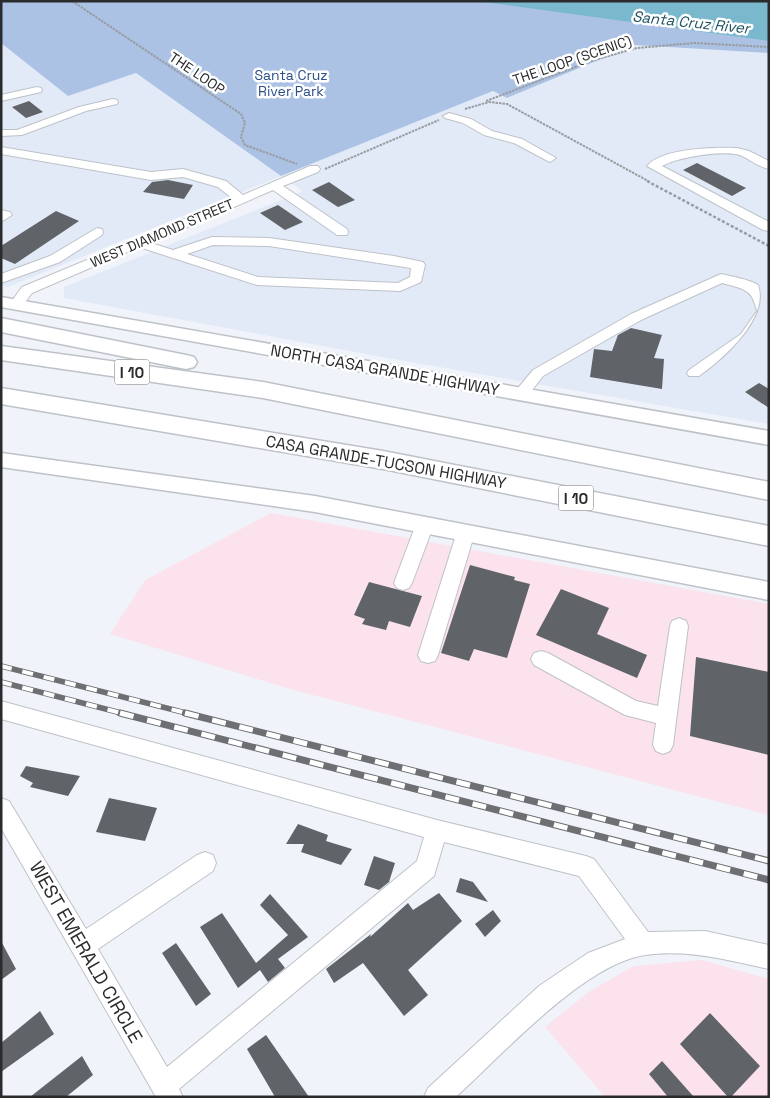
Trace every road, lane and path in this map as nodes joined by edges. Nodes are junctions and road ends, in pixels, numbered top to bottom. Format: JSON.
{"nodes":[{"id":1,"x":72,"y":1,"type":"edge"},
{"id":2,"x":769,"y":47,"type":"edge"},
{"id":3,"x":38,"y":90,"type":"dead end"},
{"id":4,"x":1,"y":98,"type":"edge"},
{"id":5,"x":113,"y":102,"type":"dead end"},
{"id":6,"x":474,"y":105,"type":"dead end"},
{"id":7,"x":449,"y":116,"type":"dead end"},
{"id":8,"x":1,"y":133,"type":"edge"},
{"id":9,"x":1,"y":150,"type":"edge"},
{"id":10,"x":550,"y":158,"type":"dead end"},
{"id":11,"x":293,"y":162,"type":"dead end"},
{"id":12,"x":769,"y":166,"type":"edge"},
{"id":13,"x":314,"y":169,"type":"dead end"},
{"id":14,"x":275,"y":186,"type":"junction"},
{"id":15,"x":242,"y":200,"type":"junction"},
{"id":16,"x":1,"y":214,"type":"edge"},
{"id":17,"x":1,"y":218,"type":"edge"},
{"id":18,"x":768,"y":227,"type":"edge"},
{"id":19,"x":97,"y":232,"type":"dead end"},
{"id":20,"x":342,"y":232,"type":"dead end"},
{"id":21,"x":140,"y":242,"type":"junction"},
{"id":22,"x":174,"y":254,"type":"junction"},
{"id":23,"x":55,"y":258,"type":"junction"},
{"id":24,"x":71,"y":271,"type":"junction"},
{"id":25,"x":1,"y":280,"type":"edge"},
{"id":26,"x":8,"y":303,"type":"edge"},
{"id":27,"x":1,"y":325,"type":"edge"},
{"id":28,"x":1,"y":353,"type":"edge"},
{"id":29,"x":694,"y":373,"type":"dead end"},
{"id":30,"x":264,"y":390,"type":"junction"},
{"id":31,"x":521,"y":394,"type":"junction"},
{"id":32,"x":1,"y":396,"type":"edge"},
{"id":33,"x":1,"y":405,"type":"edge"},
{"id":34,"x":85,"y":410,"type":"junction"},
{"id":35,"x":769,"y":438,"type":"edge"},
{"id":36,"x":1,"y":460,"type":"edge"},
{"id":37,"x":769,"y":491,"type":"edge"},
{"id":38,"x":425,"y":524,"type":"junction"},
{"id":39,"x":466,"y":532,"type":"junction"},
{"id":40,"x":769,"y":536,"type":"edge"},
{"id":41,"x":403,"y":584,"type":"dead end"},
{"id":42,"x":769,"y":591,"type":"edge"},
{"id":43,"x":679,"y":626,"type":"dead end"},
{"id":44,"x":428,"y":655,"type":"dead end"},
{"id":45,"x":541,"y":659,"type":"dead end"},
{"id":46,"x":1,"y":710,"type":"edge"},
{"id":47,"x":667,"y":717,"type":"junction"},
{"id":48,"x":663,"y":745,"type":"dead end"},
{"id":49,"x":1,"y":808,"type":"edge"},
{"id":50,"x":437,"y":830,"type":"junction"},
{"id":51,"x":205,"y":863,"type":"dead end"},
{"id":52,"x":643,"y":944,"type":"junction"},
{"id":53,"x":83,"y":945,"type":"junction"},
{"id":54,"x":769,"y":957,"type":"edge"},
{"id":55,"x":166,"y":1091,"type":"edge"},
{"id":56,"x":437,"y":1097,"type":"edge"}],
"edges":[{"from":1,"to":11,"type":"path","name":"THE LOOP"},
{"from":2,"to":6,"type":"path","name":"THE LOOP (SCENIC)"},
{"from":3,"to":4,"type":"street"},
{"from":5,"to":8,"type":"street"},
{"from":7,"to":10,"type":"street"},
{"from":9,"to":15,"type":"street"},
{"from":12,"to":18,"type":"street"},
{"from":13,"to":14,"type":"street","name":"WEST DIAMOND STREET"},
{"from":14,"to":15,"type":"street","name":"WEST DIAMOND STREET"},
{"from":14,"to":20,"type":"street"},
{"from":15,"to":21,"type":"street","name":"WEST DIAMOND STREET"},
{"from":16,"to":17,"type":"street"},
{"from":19,"to":23,"type":"street"},
{"from":21,"to":22,"type":"street"},
{"from":21,"to":24,"type":"street","name":"WEST DIAMOND STREET"},
{"from":22,"to":22,"type":"street"},
{"from":23,"to":24,"type":"street"},
{"from":23,"to":25,"type":"street"},
{"from":24,"to":26,"type":"street","name":"WEST DIAMOND STREET"},
{"from":26,"to":31,"type":"main road","name":"NORTH CASA GRANDE HIGHWAY"},
{"from":27,"to":30,"type":"highway"},
{"from":28,"to":30,"type":"highway","number":"I 10"},
{"from":29,"to":31,"type":"street"},
{"from":30,"to":37,"type":"highway","number":"I 10"},
{"from":31,"to":35,"type":"main road","name":"NORTH CASA GRANDE HIGHWAY"},
{"from":32,"to":34,"type":"highway","name":"CASA GRANDE-TUCSON HIGHWAY","number":"I 10"},
{"from":33,"to":34,"type":"highway"},
{"from":34,"to":40,"type":"highway","name":"CASA GRANDE-TUCSON HIGHWAY","number":"I 10"},
{"from":36,"to":38,"type":"main road"},
{"from":38,"to":39,"type":"main road"},
{"from":38,"to":41,"type":"street"},
{"from":39,"to":42,"type":"main road"},
{"from":39,"to":44,"type":"street"},
{"from":43,"to":47,"type":"street"},
{"from":45,"to":47,"type":"street"},
{"from":46,"to":50,"type":"street"},
{"from":47,"to":48,"type":"street"},
{"from":49,"to":53,"type":"street","name":"WEST EMERALD CIRCLE"},
{"from":50,"to":52,"type":"street"},
{"from":50,"to":55,"type":"street"},
{"from":51,"to":53,"type":"street"},
{"from":52,"to":54,"type":"street"},
{"from":52,"to":56,"type":"street"},
{"from":53,"to":55,"type":"street","name":"WEST EMERALD CIRCLE"}]}
